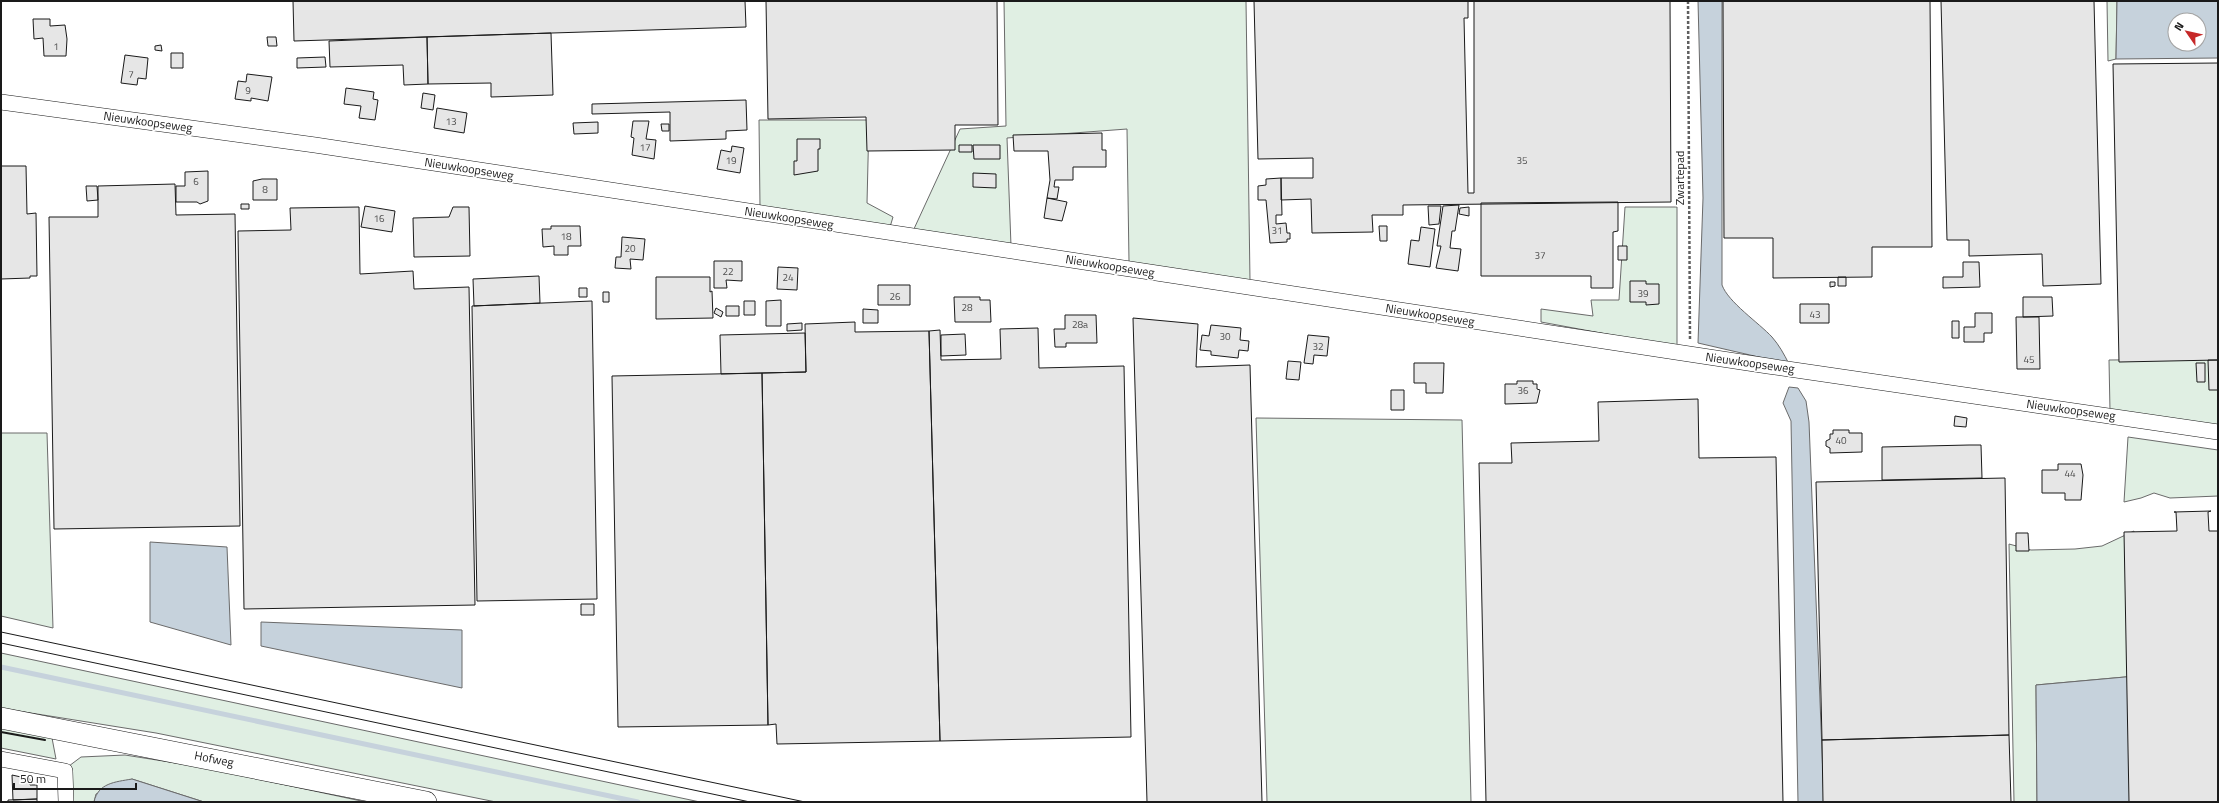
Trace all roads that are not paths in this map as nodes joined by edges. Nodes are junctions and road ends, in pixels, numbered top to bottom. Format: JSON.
{"nodes":[{"id":1,"x":1,"y":102,"type":"edge"},
{"id":2,"x":2218,"y":432,"type":"edge"},
{"id":3,"x":1,"y":718,"type":"edge"},
{"id":4,"x":1,"y":759,"type":"edge"},
{"id":5,"x":66,"y":802,"type":"edge"},
{"id":6,"x":426,"y":802,"type":"edge"}],
"edges":[{"from":1,"to":2,"type":"street","name":"Nieuwkoopseweg"},
{"from":3,"to":6,"type":"main road","name":"Hofweg"},
{"from":4,"to":5,"type":"street"}]}
